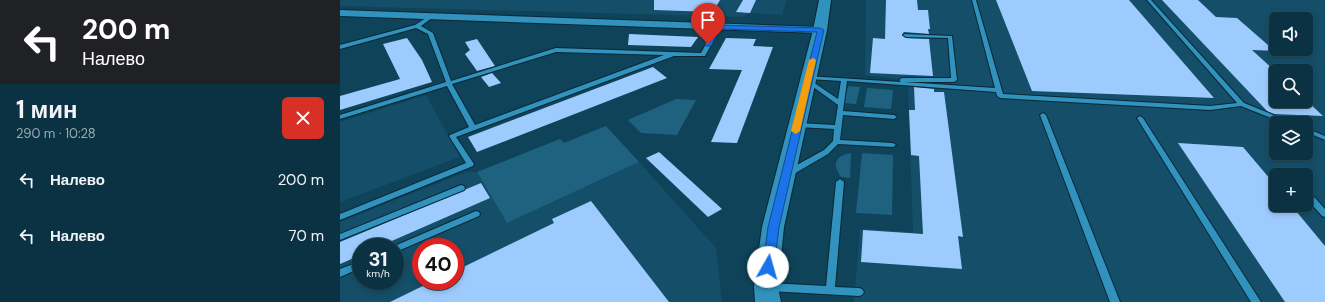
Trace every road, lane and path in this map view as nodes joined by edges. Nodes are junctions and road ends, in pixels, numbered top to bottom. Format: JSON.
{"nodes":[{"id":1,"x":826,"y":0,"type":"edge"},
{"id":2,"x":974,"y":0,"type":"edge"},
{"id":3,"x":1149,"y":0,"type":"edge"},
{"id":4,"x":340,"y":13,"type":"edge"},
{"id":5,"x":431,"y":17,"type":"junction"},
{"id":6,"x":417,"y":26,"type":"junction"},
{"id":7,"x":718,"y":27,"type":"junction"},
{"id":8,"x":820,"y":30,"type":"junction"},
{"id":9,"x":906,"y":35,"type":"dead end"},
{"id":10,"x":340,"y":47,"type":"edge"},
{"id":11,"x":673,"y":54,"type":"junction"},
{"id":12,"x":808,"y":79,"type":"junction"},
{"id":13,"x":844,"y":79,"type":"junction"},
{"id":14,"x":886,"y":82,"type":"junction"},
{"id":15,"x":449,"y":83,"type":"junction"},
{"id":16,"x":998,"y":90,"type":"junction"},
{"id":17,"x":840,"y":104,"type":"junction"},
{"id":18,"x":1242,"y":104,"type":"junction"},
{"id":19,"x":840,"y":113,"type":"junction"},
{"id":20,"x":1043,"y":115,"type":"dead end"},
{"id":21,"x":1272,"y":116,"type":"edge"},
{"id":22,"x":340,"y":117,"type":"edge"},
{"id":23,"x":894,"y":117,"type":"dead end"},
{"id":24,"x":1140,"y":118,"type":"dead end"},
{"id":25,"x":797,"y":125,"type":"junction"},
{"id":26,"x":838,"y":127,"type":"junction"},
{"id":27,"x":473,"y":128,"type":"junction"},
{"id":28,"x":1313,"y":133,"type":"edge"},
{"id":29,"x":1325,"y":138,"type":"edge"},
{"id":30,"x":836,"y":142,"type":"junction"},
{"id":31,"x":893,"y":145,"type":"dead end"},
{"id":32,"x":786,"y":175,"type":"junction"},
{"id":33,"x":840,"y":182,"type":"dead end"},
{"id":34,"x":461,"y":188,"type":"dead end"},
{"id":35,"x":1313,"y":201,"type":"edge"},
{"id":36,"x":476,"y":214,"type":"dead end"},
{"id":37,"x":1325,"y":214,"type":"edge"},
{"id":38,"x":340,"y":217,"type":"edge"},
{"id":39,"x":340,"y":237,"type":"edge"},
{"id":40,"x":404,"y":245,"type":"edge"},
{"id":41,"x":352,"y":268,"type":"edge"},
{"id":42,"x":340,"y":273,"type":"edge"},
{"id":43,"x":830,"y":290,"type":"junction"},
{"id":44,"x":859,"y":292,"type":"dead end"},
{"id":45,"x":767,"y":294,"type":"edge"},
{"id":46,"x":1114,"y":302,"type":"edge"},
{"id":47,"x":1256,"y":302,"type":"edge"}],
"edges":[{"from":1,"to":8,"type":"street"},
{"from":2,"to":16,"type":"lane"},
{"from":3,"to":18,"type":"lane"},
{"from":4,"to":5,"type":"street"},
{"from":5,"to":6,"type":"lane"},
{"from":5,"to":7,"type":"street"},
{"from":6,"to":10,"type":"lane"},
{"from":6,"to":15,"type":"lane"},
{"from":7,"to":8,"type":"street"},
{"from":7,"to":11,"type":"lane"},
{"from":8,"to":12,"type":"street"},
{"from":9,"to":14,"type":"lane"},
{"from":11,"to":15,"type":"lane"},
{"from":11,"to":27,"type":"lane"},
{"from":12,"to":13,"type":"lane"},
{"from":12,"to":17,"type":"lane"},
{"from":12,"to":25,"type":"street"},
{"from":13,"to":14,"type":"lane"},
{"from":13,"to":17,"type":"lane"},
{"from":14,"to":16,"type":"lane"},
{"from":15,"to":22,"type":"lane"},
{"from":15,"to":27,"type":"lane"},
{"from":16,"to":18,"type":"lane"},
{"from":17,"to":19,"type":"lane"},
{"from":18,"to":21,"type":"lane"},
{"from":19,"to":23,"type":"lane"},
{"from":19,"to":26,"type":"lane"},
{"from":20,"to":46,"type":"lane"},
{"from":24,"to":47,"type":"lane"},
{"from":25,"to":26,"type":"lane"},
{"from":25,"to":32,"type":"street"},
{"from":26,"to":30,"type":"lane"},
{"from":27,"to":38,"type":"lane"},
{"from":28,"to":29,"type":"lane"},
{"from":30,"to":31,"type":"lane"},
{"from":30,"to":32,"type":"lane"},
{"from":32,"to":45,"type":"street"},
{"from":33,"to":43,"type":"lane"},
{"from":34,"to":39,"type":"lane"},
{"from":35,"to":37,"type":"lane"},
{"from":36,"to":40,"type":"lane"},
{"from":41,"to":42,"type":"lane"},
{"from":43,"to":44,"type":"lane"},
{"from":43,"to":45,"type":"lane"}]}
